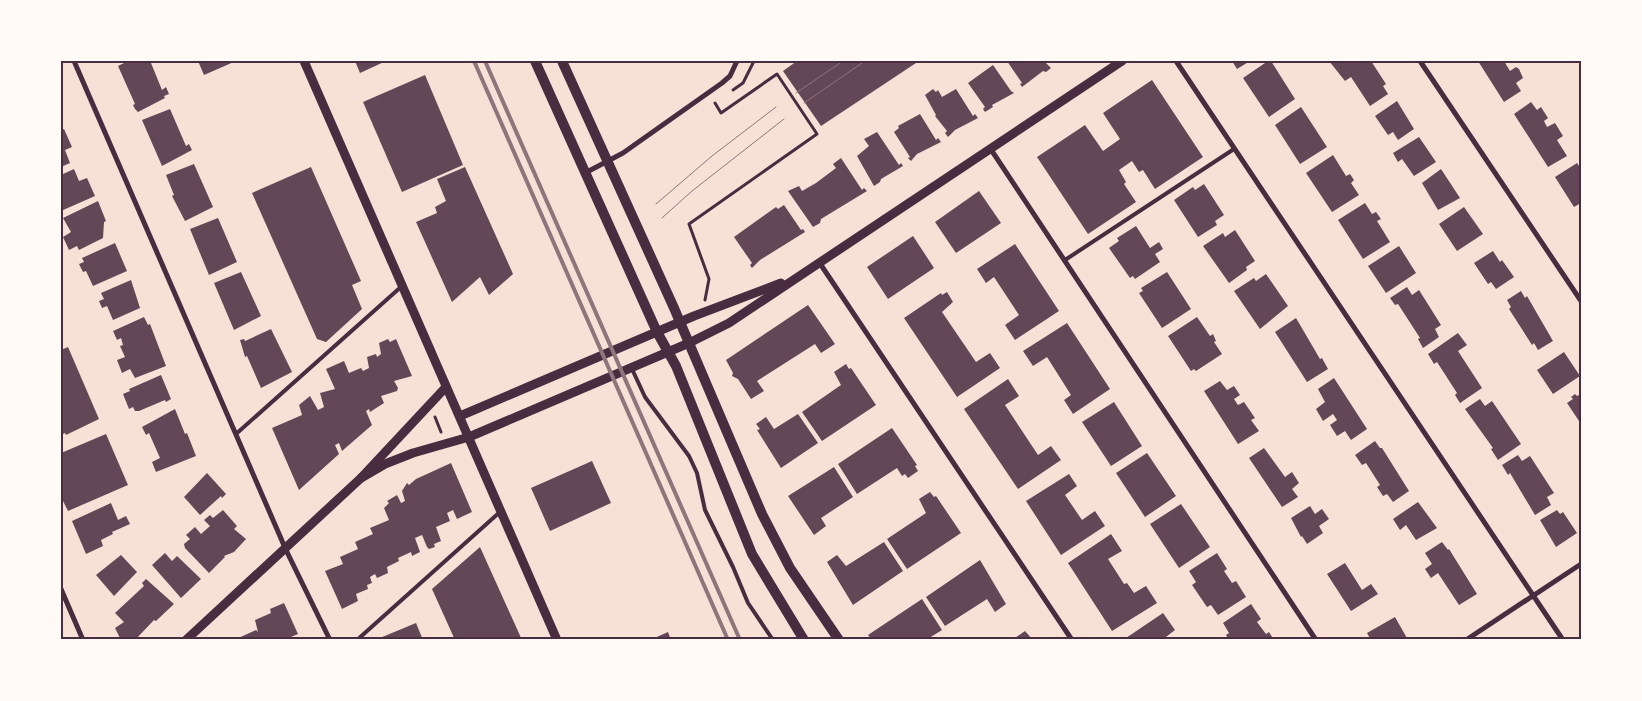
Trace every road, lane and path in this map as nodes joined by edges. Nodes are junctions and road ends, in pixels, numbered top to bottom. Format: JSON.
{"nodes":[{"id":1,"x":74,"y":61,"type":"edge"},
{"id":2,"x":304,"y":61,"type":"edge"},
{"id":3,"x":535,"y":61,"type":"edge"},
{"id":4,"x":562,"y":61,"type":"edge"},
{"id":5,"x":1122,"y":61,"type":"edge"},
{"id":6,"x":1176,"y":61,"type":"edge"},
{"id":7,"x":1420,"y":61,"type":"edge"},
{"id":8,"x":738,"y":62,"type":"edge"},
{"id":9,"x":801,"y":99,"type":"dead end"},
{"id":10,"x":715,"y":103,"type":"dead end"},
{"id":11,"x":797,"y":103,"type":"junction"},
{"id":12,"x":990,"y":148,"type":"junction"},
{"id":13,"x":1234,"y":149,"type":"junction"},
{"id":14,"x":608,"y":161,"type":"junction"},
{"id":15,"x":585,"y":173,"type":"junction"},
{"id":16,"x":1065,"y":260,"type":"junction"},
{"id":17,"x":819,"y":261,"type":"junction"},
{"id":18,"x":794,"y":278,"type":"junction"},
{"id":19,"x":402,"y":286,"type":"junction"},
{"id":20,"x":706,"y":300,"type":"dead end"},
{"id":21,"x":1581,"y":301,"type":"edge"},
{"id":22,"x":680,"y":323,"type":"junction"},
{"id":23,"x":657,"y":332,"type":"junction"},
{"id":24,"x":688,"y":343,"type":"junction"},
{"id":25,"x":667,"y":351,"type":"junction"},
{"id":26,"x":631,"y":367,"type":"junction"},
{"id":27,"x":446,"y":387,"type":"junction"},
{"id":28,"x":460,"y":416,"type":"junction"},
{"id":29,"x":434,"y":417,"type":"dead end"},
{"id":30,"x":442,"y":432,"type":"dead end"},
{"id":31,"x":236,"y":434,"type":"junction"},
{"id":32,"x":469,"y":437,"type":"junction"},
{"id":33,"x":362,"y":478,"type":"junction"},
{"id":34,"x":501,"y":511,"type":"junction"},
{"id":35,"x":286,"y":550,"type":"junction"},
{"id":36,"x":1581,"y":564,"type":"edge"},
{"id":37,"x":61,"y":589,"type":"edge"},
{"id":38,"x":1534,"y":595,"type":"junction"},
{"id":39,"x":83,"y":640,"type":"edge"},
{"id":40,"x":186,"y":640,"type":"edge"},
{"id":41,"x":330,"y":640,"type":"edge"},
{"id":42,"x":357,"y":640,"type":"edge"},
{"id":43,"x":557,"y":640,"type":"edge"},
{"id":44,"x":773,"y":640,"type":"edge"},
{"id":45,"x":804,"y":640,"type":"edge"},
{"id":46,"x":839,"y":640,"type":"edge"},
{"id":47,"x":1072,"y":640,"type":"edge"},
{"id":48,"x":1316,"y":640,"type":"edge"},
{"id":49,"x":1466,"y":640,"type":"edge"},
{"id":50,"x":1563,"y":640,"type":"edge"}],
"edges":[{"from":1,"to":31,"type":"street"},
{"from":2,"to":19,"type":"street"},
{"from":3,"to":15,"type":"main road"},
{"from":4,"to":14,"type":"main road"},
{"from":5,"to":12,"type":"street"},
{"from":6,"to":13,"type":"street"},
{"from":7,"to":21,"type":"street"},
{"from":8,"to":14,"type":"street"},
{"from":9,"to":11,"type":"path"},
{"from":10,"to":11,"type":"path"},
{"from":11,"to":20,"type":"path"},
{"from":12,"to":16,"type":"street"},
{"from":12,"to":17,"type":"street"},
{"from":13,"to":16,"type":"lane"},
{"from":13,"to":38,"type":"street"},
{"from":14,"to":15,"type":"street"},
{"from":14,"to":22,"type":"main road"},
{"from":15,"to":23,"type":"main road"},
{"from":16,"to":48,"type":"street"},
{"from":17,"to":18,"type":"street"},
{"from":17,"to":47,"type":"street"},
{"from":18,"to":22,"type":"street"},
{"from":18,"to":24,"type":"street"},
{"from":19,"to":27,"type":"street"},
{"from":19,"to":31,"type":"lane"},
{"from":22,"to":23,"type":"street"},
{"from":22,"to":24,"type":"main road"},
{"from":23,"to":25,"type":"main road"},
{"from":23,"to":28,"type":"street"},
{"from":24,"to":25,"type":"street"},
{"from":24,"to":46,"type":"main road"},
{"from":25,"to":26,"type":"street"},
{"from":25,"to":45,"type":"main road"},
{"from":26,"to":32,"type":"street"},
{"from":26,"to":44,"type":"lane"},
{"from":27,"to":28,"type":"street"},
{"from":27,"to":33,"type":"street"},
{"from":28,"to":32,"type":"street"},
{"from":29,"to":30,"type":"path"},
{"from":31,"to":35,"type":"street"},
{"from":32,"to":33,"type":"street"},
{"from":32,"to":34,"type":"street"},
{"from":33,"to":35,"type":"street"},
{"from":34,"to":42,"type":"lane"},
{"from":34,"to":43,"type":"street"},
{"from":35,"to":40,"type":"street"},
{"from":35,"to":41,"type":"street"},
{"from":36,"to":38,"type":"street"},
{"from":37,"to":39,"type":"street"},
{"from":38,"to":49,"type":"street"},
{"from":38,"to":50,"type":"street"}]}
